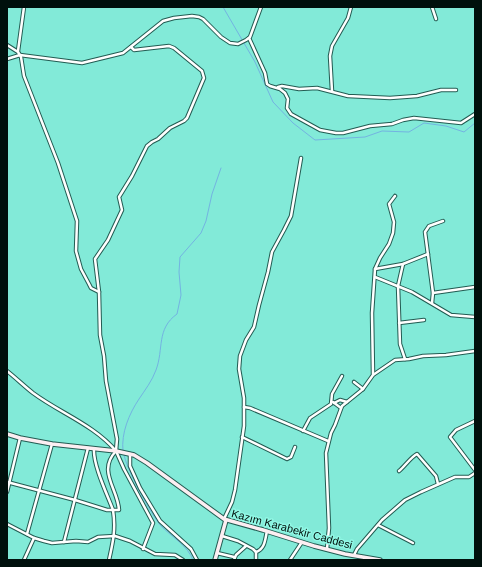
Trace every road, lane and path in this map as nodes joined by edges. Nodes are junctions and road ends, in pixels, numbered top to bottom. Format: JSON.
{"nodes":[{"id":1,"x":24,"y":7,"type":"edge"},
{"id":2,"x":260,"y":7,"type":"edge"},
{"id":3,"x":351,"y":7,"type":"edge"},
{"id":4,"x":432,"y":7,"type":"edge"},
{"id":5,"x":436,"y":19,"type":"dead end"},
{"id":6,"x":247,"y":39,"type":"junction"},
{"id":7,"x":7,"y":45,"type":"edge"},
{"id":8,"x":132,"y":48,"type":"junction"},
{"id":9,"x":20,"y":56,"type":"junction"},
{"id":10,"x":7,"y":59,"type":"edge"},
{"id":11,"x":277,"y":88,"type":"junction"},
{"id":12,"x":456,"y":90,"type":"dead end"},
{"id":13,"x":332,"y":91,"type":"junction"},
{"id":14,"x":475,"y":114,"type":"edge"},
{"id":15,"x":301,"y":158,"type":"dead end"},
{"id":16,"x":395,"y":196,"type":"dead end"},
{"id":17,"x":443,"y":221,"type":"dead end"},
{"id":18,"x":428,"y":254,"type":"junction"},
{"id":19,"x":403,"y":264,"type":"junction"},
{"id":20,"x":375,"y":269,"type":"junction"},
{"id":21,"x":375,"y":277,"type":"junction"},
{"id":22,"x":398,"y":286,"type":"junction"},
{"id":23,"x":475,"y":287,"type":"edge"},
{"id":24,"x":99,"y":292,"type":"junction"},
{"id":25,"x":433,"y":293,"type":"junction"},
{"id":26,"x":432,"y":303,"type":"junction"},
{"id":27,"x":475,"y":317,"type":"edge"},
{"id":28,"x":424,"y":320,"type":"dead end"},
{"id":29,"x":399,"y":323,"type":"junction"},
{"id":30,"x":475,"y":351,"type":"edge"},
{"id":31,"x":406,"y":359,"type":"junction"},
{"id":32,"x":7,"y":371,"type":"edge"},
{"id":33,"x":373,"y":375,"type":"junction"},
{"id":34,"x":342,"y":376,"type":"dead end"},
{"id":35,"x":354,"y":382,"type":"dead end"},
{"id":36,"x":363,"y":389,"type":"junction"},
{"id":37,"x":333,"y":402,"type":"junction"},
{"id":38,"x":347,"y":402,"type":"junction"},
{"id":39,"x":244,"y":407,"type":"junction"},
{"id":40,"x":341,"y":408,"type":"junction"},
{"id":41,"x":475,"y":420,"type":"edge"},
{"id":42,"x":303,"y":431,"type":"junction"},
{"id":43,"x":7,"y":434,"type":"edge"},
{"id":44,"x":242,"y":437,"type":"junction"},
{"id":45,"x":20,"y":438,"type":"junction"},
{"id":46,"x":328,"y":441,"type":"junction"},
{"id":47,"x":52,"y":444,"type":"junction"},
{"id":48,"x":295,"y":447,"type":"dead end"},
{"id":49,"x":88,"y":448,"type":"junction"},
{"id":50,"x":94,"y":448,"type":"junction"},
{"id":51,"x":116,"y":451,"type":"junction"},
{"id":52,"x":130,"y":454,"type":"junction"},
{"id":53,"x":475,"y":470,"type":"edge"},
{"id":54,"x":399,"y":471,"type":"dead end"},
{"id":55,"x":475,"y":473,"type":"edge"},
{"id":56,"x":8,"y":483,"type":"edge"},
{"id":57,"x":438,"y":484,"type":"junction"},
{"id":58,"x":39,"y":491,"type":"junction"},
{"id":59,"x":7,"y":492,"type":"edge"},
{"id":60,"x":74,"y":500,"type":"junction"},
{"id":61,"x":113,"y":510,"type":"junction"},
{"id":62,"x":225,"y":520,"type":"junction"},
{"id":63,"x":7,"y":524,"type":"edge"},
{"id":64,"x":378,"y":525,"type":"junction"},
{"id":65,"x":267,"y":531,"type":"junction"},
{"id":66,"x":27,"y":535,"type":"junction"},
{"id":67,"x":115,"y":536,"type":"junction"},
{"id":68,"x":221,"y":536,"type":"junction"},
{"id":69,"x":34,"y":538,"type":"junction"},
{"id":70,"x":64,"y":542,"type":"junction"},
{"id":71,"x":302,"y":542,"type":"junction"},
{"id":72,"x":413,"y":543,"type":"dead end"},
{"id":73,"x":246,"y":546,"type":"junction"},
{"id":74,"x":144,"y":549,"type":"junction"},
{"id":75,"x":327,"y":550,"type":"junction"},
{"id":76,"x":256,"y":552,"type":"junction"},
{"id":77,"x":217,"y":553,"type":"junction"},
{"id":78,"x":354,"y":555,"type":"junction"},
{"id":79,"x":361,"y":558,"type":"edge"},
{"id":80,"x":234,"y":559,"type":"edge"},
{"id":81,"x":24,"y":560,"type":"edge"},
{"id":82,"x":109,"y":560,"type":"edge"},
{"id":83,"x":183,"y":560,"type":"edge"},
{"id":84,"x":197,"y":560,"type":"edge"},
{"id":85,"x":215,"y":560,"type":"edge"},
{"id":86,"x":256,"y":560,"type":"edge"},
{"id":87,"x":290,"y":560,"type":"edge"},
{"id":88,"x":380,"y":560,"type":"edge"}],
"edges":[{"from":1,"to":9,"type":"street"},
{"from":2,"to":6,"type":"street"},
{"from":3,"to":13,"type":"street"},
{"from":4,"to":5,"type":"street"},
{"from":6,"to":8,"type":"street"},
{"from":6,"to":11,"type":"street"},
{"from":7,"to":9,"type":"street"},
{"from":8,"to":9,"type":"street"},
{"from":8,"to":24,"type":"street"},
{"from":9,"to":10,"type":"street"},
{"from":9,"to":24,"type":"street"},
{"from":11,"to":13,"type":"street"},
{"from":11,"to":14,"type":"street"},
{"from":12,"to":13,"type":"street"},
{"from":15,"to":39,"type":"street"},
{"from":16,"to":20,"type":"street"},
{"from":17,"to":18,"type":"street"},
{"from":18,"to":19,"type":"street"},
{"from":18,"to":25,"type":"street"},
{"from":19,"to":20,"type":"street"},
{"from":19,"to":22,"type":"street"},
{"from":20,"to":21,"type":"street"},
{"from":21,"to":22,"type":"street"},
{"from":21,"to":33,"type":"street"},
{"from":22,"to":26,"type":"street"},
{"from":22,"to":29,"type":"street"},
{"from":23,"to":25,"type":"street"},
{"from":24,"to":51,"type":"street"},
{"from":25,"to":26,"type":"street"},
{"from":26,"to":27,"type":"street"},
{"from":28,"to":29,"type":"street"},
{"from":29,"to":31,"type":"street"},
{"from":30,"to":31,"type":"street"},
{"from":31,"to":33,"type":"street"},
{"from":32,"to":51,"type":"street"},
{"from":33,"to":36,"type":"street"},
{"from":34,"to":37,"type":"street"},
{"from":35,"to":36,"type":"street"},
{"from":36,"to":38,"type":"street"},
{"from":37,"to":38,"type":"street"},
{"from":37,"to":40,"type":"street"},
{"from":37,"to":42,"type":"street"},
{"from":38,"to":40,"type":"street"},
{"from":39,"to":42,"type":"street"},
{"from":39,"to":44,"type":"street"},
{"from":40,"to":46,"type":"street"},
{"from":41,"to":53,"type":"street"},
{"from":42,"to":46,"type":"street"},
{"from":43,"to":45,"type":"street","name":"Kazım Karabekir Caddesi"},
{"from":44,"to":48,"type":"street"},
{"from":44,"to":62,"type":"street"},
{"from":45,"to":47,"type":"street","name":"Kazım Karabekir Caddesi"},
{"from":45,"to":56,"type":"street"},
{"from":46,"to":75,"type":"street"},
{"from":47,"to":49,"type":"street","name":"Kazım Karabekir Caddesi"},
{"from":47,"to":58,"type":"street"},
{"from":49,"to":50,"type":"street","name":"Kazım Karabekir Caddesi"},
{"from":49,"to":60,"type":"street"},
{"from":50,"to":51,"type":"street","name":"Kazım Karabekir Caddesi"},
{"from":50,"to":61,"type":"street"},
{"from":51,"to":52,"type":"street","name":"Kazım Karabekir Caddesi"},
{"from":51,"to":61,"type":"street"},
{"from":51,"to":74,"type":"street"},
{"from":52,"to":62,"type":"street","name":"Kazım Karabekir Caddesi"},
{"from":52,"to":84,"type":"street"},
{"from":54,"to":57,"type":"street"},
{"from":55,"to":57,"type":"street"},
{"from":56,"to":58,"type":"street"},
{"from":56,"to":59,"type":"street"},
{"from":57,"to":64,"type":"street"},
{"from":58,"to":60,"type":"street"},
{"from":58,"to":66,"type":"street"},
{"from":60,"to":61,"type":"street"},
{"from":60,"to":70,"type":"street"},
{"from":61,"to":67,"type":"street"},
{"from":62,"to":65,"type":"street","name":"Kazım Karabekir Caddesi"},
{"from":62,"to":68,"type":"street"},
{"from":63,"to":66,"type":"street"},
{"from":64,"to":72,"type":"street"},
{"from":64,"to":78,"type":"street"},
{"from":65,"to":71,"type":"street","name":"Kazım Karabekir Caddesi"},
{"from":65,"to":76,"type":"street"},
{"from":66,"to":69,"type":"street"},
{"from":67,"to":70,"type":"street"},
{"from":67,"to":74,"type":"street"},
{"from":67,"to":82,"type":"street"},
{"from":68,"to":73,"type":"street"},
{"from":68,"to":77,"type":"street"},
{"from":69,"to":70,"type":"street"},
{"from":69,"to":81,"type":"street"},
{"from":71,"to":75,"type":"street","name":"Kazım Karabekir Caddesi"},
{"from":71,"to":87,"type":"street"},
{"from":73,"to":76,"type":"street"},
{"from":73,"to":80,"type":"street"},
{"from":74,"to":83,"type":"street"},
{"from":75,"to":78,"type":"street","name":"Kazım Karabekir Caddesi"},
{"from":76,"to":86,"type":"street"},
{"from":77,"to":80,"type":"street"},
{"from":77,"to":85,"type":"street"},
{"from":78,"to":79,"type":"street","name":"Kazım Karabekir Caddesi"},
{"from":79,"to":88,"type":"street","name":"Kazım Karabekir Caddesi"}]}
